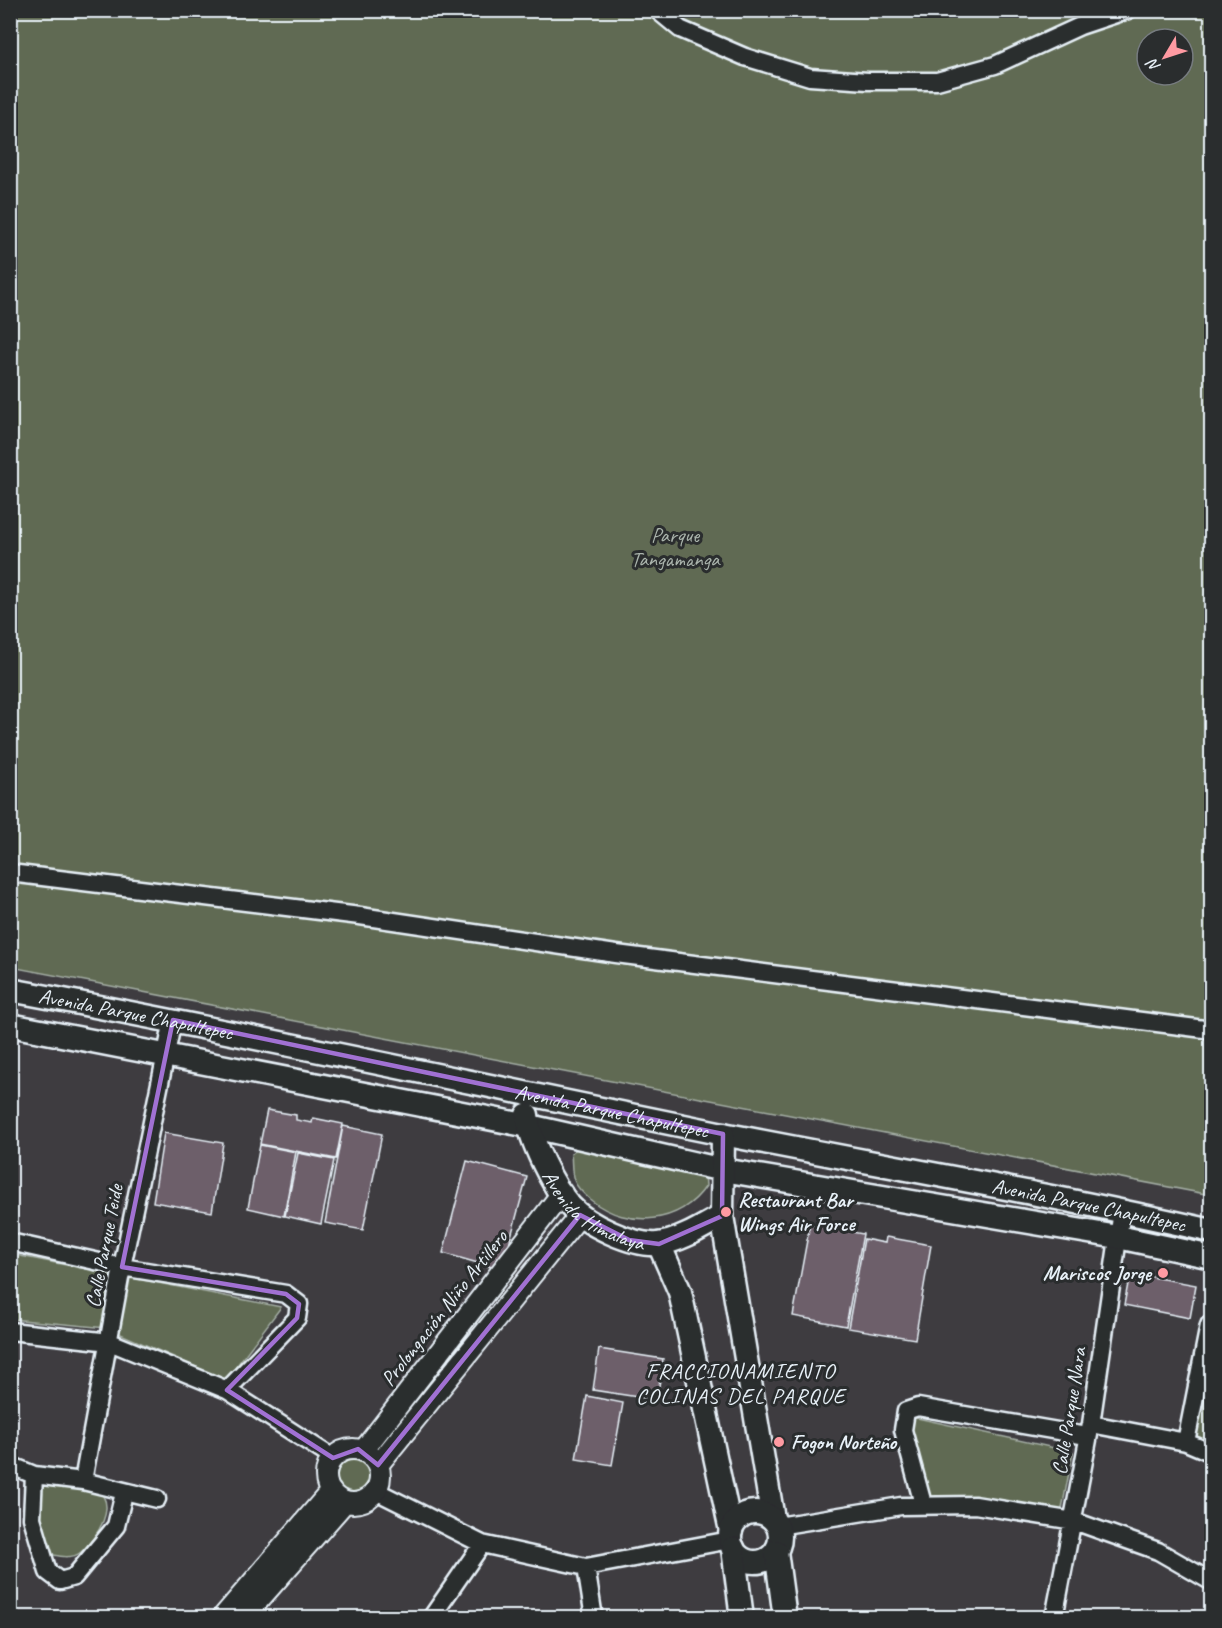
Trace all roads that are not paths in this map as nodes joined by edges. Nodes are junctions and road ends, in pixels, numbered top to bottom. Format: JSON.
{"nodes":[{"id":1,"x":657,"y":10,"type":"edge"},
{"id":2,"x":1128,"y":10,"type":"edge"},
{"id":3,"x":10,"y":873,"type":"edge"},
{"id":4,"x":10,"y":990,"type":"edge"},
{"id":5,"x":173,"y":1020,"type":"junction"},
{"id":6,"x":10,"y":1025,"type":"edge"},
{"id":7,"x":1212,"y":1030,"type":"edge"},
{"id":8,"x":165,"y":1054,"type":"junction"},
{"id":9,"x":524,"y":1092,"type":"junction"},
{"id":10,"x":529,"y":1126,"type":"junction"},
{"id":11,"x":723,"y":1134,"type":"junction"},
{"id":12,"x":723,"y":1170,"type":"junction"},
{"id":13,"x":562,"y":1193,"type":"junction"},
{"id":14,"x":1122,"y":1211,"type":"junction"},
{"id":15,"x":580,"y":1215,"type":"junction"},
{"id":16,"x":722,"y":1216,"type":"junction"},
{"id":17,"x":1212,"y":1232,"type":"edge"},
{"id":18,"x":1118,"y":1237,"type":"junction"},
{"id":19,"x":10,"y":1242,"type":"edge"},
{"id":20,"x":659,"y":1244,"type":"junction"},
{"id":21,"x":1212,"y":1257,"type":"edge"},
{"id":22,"x":122,"y":1267,"type":"junction"},
{"id":23,"x":1209,"y":1325,"type":"dead end"},
{"id":24,"x":10,"y":1331,"type":"edge"},
{"id":25,"x":110,"y":1342,"type":"junction"},
{"id":26,"x":1205,"y":1376,"type":"edge"},
{"id":27,"x":226,"y":1390,"type":"junction"},
{"id":28,"x":1089,"y":1430,"type":"junction"},
{"id":29,"x":1186,"y":1442,"type":"junction"},
{"id":30,"x":363,"y":1451,"type":"junction"},
{"id":31,"x":1212,"y":1453,"type":"edge"},
{"id":32,"x":333,"y":1458,"type":"junction"},
{"id":33,"x":10,"y":1465,"type":"edge"},
{"id":34,"x":378,"y":1465,"type":"junction"},
{"id":35,"x":34,"y":1475,"type":"junction"},
{"id":36,"x":83,"y":1481,"type":"junction"},
{"id":37,"x":376,"y":1491,"type":"junction"},
{"id":38,"x":124,"y":1493,"type":"junction"},
{"id":39,"x":338,"y":1496,"type":"junction"},
{"id":40,"x":157,"y":1499,"type":"dead end"},
{"id":41,"x":923,"y":1504,"type":"junction"},
{"id":42,"x":1074,"y":1521,"type":"junction"},
{"id":43,"x":775,"y":1522,"type":"junction"},
{"id":44,"x":731,"y":1539,"type":"junction"},
{"id":45,"x":482,"y":1544,"type":"junction"},
{"id":46,"x":776,"y":1551,"type":"junction"},
{"id":47,"x":586,"y":1567,"type":"junction"},
{"id":48,"x":1212,"y":1582,"type":"edge"},
{"id":49,"x":222,"y":1617,"type":"edge"},
{"id":50,"x":243,"y":1617,"type":"edge"},
{"id":51,"x":431,"y":1617,"type":"edge"},
{"id":52,"x":594,"y":1617,"type":"edge"},
{"id":53,"x":742,"y":1617,"type":"edge"},
{"id":54,"x":785,"y":1617,"type":"edge"},
{"id":55,"x":1054,"y":1617,"type":"edge"}],
"edges":[{"from":1,"to":2,"type":"street"},
{"from":3,"to":7,"type":"street"},
{"from":4,"to":5,"type":"main road","name":"Avenida Parque Chapultepec"},
{"from":5,"to":8,"type":"street","name":"Calle Parque Teide"},
{"from":5,"to":9,"type":"main road","name":"Avenida Parque Chapultepec"},
{"from":6,"to":8,"type":"main road","name":"Avenida Parque Chapultepec"},
{"from":8,"to":10,"type":"main road","name":"Avenida Parque Chapultepec"},
{"from":8,"to":22,"type":"street","name":"Calle Parque Teide"},
{"from":9,"to":10,"type":"main road","name":"Avenida Himalaya"},
{"from":9,"to":11,"type":"main road","name":"Avenida Parque Chapultepec"},
{"from":10,"to":12,"type":"main road","name":"Avenida Parque Chapultepec"},
{"from":10,"to":13,"type":"main road","name":"Avenida Himalaya"},
{"from":11,"to":12,"type":"main road"},
{"from":11,"to":14,"type":"main road","name":"Avenida Parque Chapultepec"},
{"from":12,"to":16,"type":"main road"},
{"from":12,"to":18,"type":"main road","name":"Avenida Parque Chapultepec"},
{"from":13,"to":15,"type":"main road","name":"Avenida Himalaya"},
{"from":13,"to":30,"type":"street","name":"Prolongación Niño Artillero"},
{"from":14,"to":17,"type":"main road","name":"Avenida Parque Chapultepec"},
{"from":14,"to":18,"type":"street","name":"Calle Parque Nara"},
{"from":15,"to":20,"type":"main road","name":"Avenida Himalaya"},
{"from":15,"to":34,"type":"street"},
{"from":16,"to":20,"type":"main road","name":"Avenida Himalaya"},
{"from":16,"to":43,"type":"main road"},
{"from":18,"to":21,"type":"main road","name":"Avenida Parque Chapultepec"},
{"from":18,"to":28,"type":"street","name":"Calle Parque Nara"},
{"from":19,"to":22,"type":"street"},
{"from":20,"to":44,"type":"main road"},
{"from":22,"to":25,"type":"street","name":"Calle Parque Teide"},
{"from":22,"to":27,"type":"street"},
{"from":23,"to":26,"type":"street"},
{"from":24,"to":25,"type":"street"},
{"from":25,"to":27,"type":"street"},
{"from":25,"to":36,"type":"street","name":"Calle Parque Teide"},
{"from":26,"to":29,"type":"street"},
{"from":27,"to":32,"type":"street"},
{"from":28,"to":29,"type":"street"},
{"from":28,"to":41,"type":"street"},
{"from":28,"to":42,"type":"street","name":"Calle Parque Nara"},
{"from":29,"to":31,"type":"street"},
{"from":30,"to":32,"type":"street"},
{"from":30,"to":34,"type":"street"},
{"from":32,"to":39,"type":"street"},
{"from":33,"to":35,"type":"street"},
{"from":34,"to":37,"type":"street"},
{"from":35,"to":36,"type":"street"},
{"from":35,"to":38,"type":"street"},
{"from":36,"to":38,"type":"street"},
{"from":37,"to":39,"type":"street"},
{"from":37,"to":45,"type":"street"},
{"from":38,"to":40,"type":"street"},
{"from":39,"to":49,"type":"street"},
{"from":39,"to":50,"type":"street"},
{"from":41,"to":42,"type":"street"},
{"from":41,"to":43,"type":"street"},
{"from":42,"to":48,"type":"street"},
{"from":42,"to":55,"type":"street","name":"Calle Parque Nara"},
{"from":43,"to":44,"type":"main road"},
{"from":43,"to":46,"type":"main road"},
{"from":44,"to":46,"type":"main road"},
{"from":44,"to":47,"type":"street"},
{"from":44,"to":53,"type":"main road"},
{"from":45,"to":47,"type":"street"},
{"from":45,"to":51,"type":"street"},
{"from":46,"to":54,"type":"main road"},
{"from":47,"to":52,"type":"street"}]}
